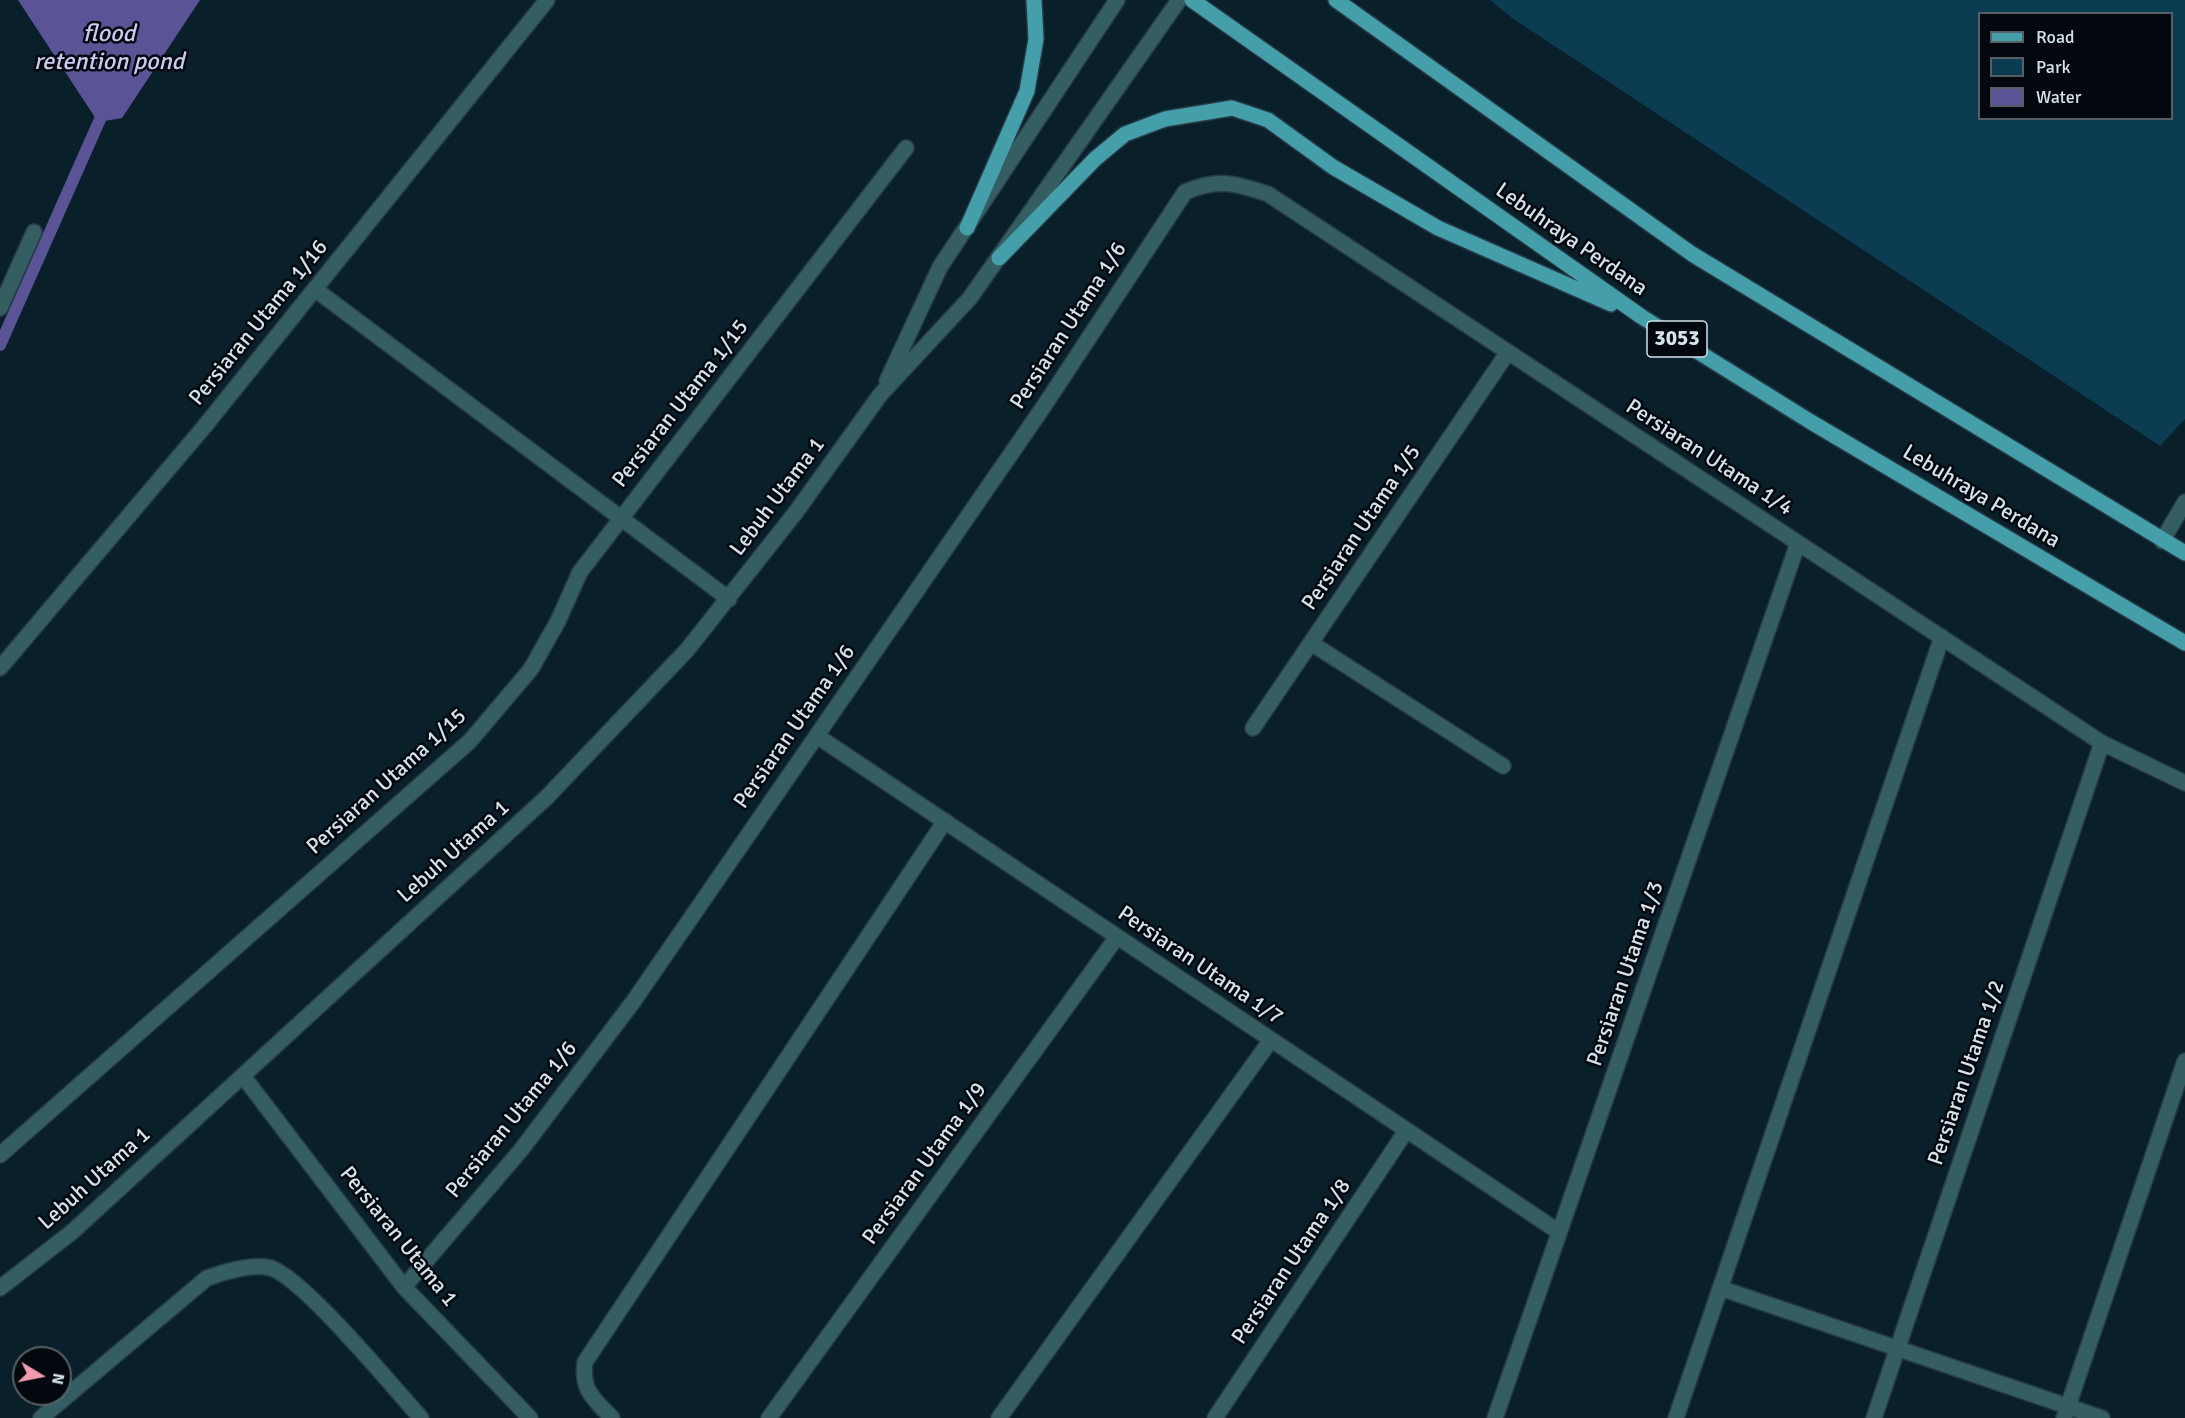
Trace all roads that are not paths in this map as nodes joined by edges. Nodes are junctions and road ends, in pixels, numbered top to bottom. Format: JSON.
{"nodes":[{"id":1,"x":547,"y":0,"type":"edge"},
{"id":2,"x":1034,"y":0,"type":"edge"},
{"id":3,"x":1118,"y":0,"type":"edge"},
{"id":4,"x":1179,"y":0,"type":"edge"},
{"id":5,"x":1192,"y":0,"type":"edge"},
{"id":6,"x":1336,"y":0,"type":"edge"},
{"id":7,"x":906,"y":148,"type":"dead end"},
{"id":8,"x":1205,"y":183,"type":"joint"},
{"id":9,"x":967,"y":228,"type":"junction"},
{"id":10,"x":34,"y":232,"type":"dead end"},
{"id":11,"x":999,"y":258,"type":"junction"},
{"id":12,"x":315,"y":290,"type":"junction"},
{"id":13,"x":0,"y":308,"type":"edge"},
{"id":14,"x":1642,"y":317,"type":"junction"},
{"id":15,"x":1508,"y":352,"type":"junction"},
{"id":16,"x":880,"y":395,"type":"junction"},
{"id":17,"x":2185,"y":502,"type":"edge"},
{"id":18,"x":621,"y":519,"type":"junction"},
{"id":19,"x":2162,"y":541,"type":"junction"},
{"id":20,"x":1798,"y":543,"type":"junction"},
{"id":21,"x":2185,"y":553,"type":"edge"},
{"id":22,"x":729,"y":599,"type":"junction"},
{"id":23,"x":1942,"y":637,"type":"junction"},
{"id":24,"x":1311,"y":643,"type":"junction"},
{"id":25,"x":2185,"y":643,"type":"edge"},
{"id":26,"x":0,"y":668,"type":"edge"},
{"id":27,"x":1253,"y":729,"type":"dead end"},
{"id":28,"x":817,"y":736,"type":"junction"},
{"id":29,"x":2102,"y":743,"type":"junction"},
{"id":30,"x":1503,"y":766,"type":"dead end"},
{"id":31,"x":2185,"y":783,"type":"edge"},
{"id":32,"x":945,"y":821,"type":"junction"},
{"id":33,"x":1117,"y":937,"type":"junction"},
{"id":34,"x":1271,"y":1040,"type":"junction"},
{"id":35,"x":2185,"y":1061,"type":"edge"},
{"id":36,"x":243,"y":1076,"type":"junction"},
{"id":37,"x":1406,"y":1131,"type":"junction"},
{"id":38,"x":0,"y":1155,"type":"edge"},
{"id":39,"x":1559,"y":1232,"type":"junction"},
{"id":40,"x":404,"y":1287,"type":"junction"},
{"id":41,"x":0,"y":1288,"type":"edge"},
{"id":42,"x":1720,"y":1288,"type":"junction"},
{"id":43,"x":1897,"y":1348,"type":"junction"},
{"id":44,"x":2066,"y":1412,"type":"edge"},
{"id":45,"x":41,"y":1418,"type":"edge"},
{"id":46,"x":421,"y":1418,"type":"edge"},
{"id":47,"x":530,"y":1418,"type":"edge"},
{"id":48,"x":612,"y":1418,"type":"edge"},
{"id":49,"x":769,"y":1418,"type":"edge"},
{"id":50,"x":999,"y":1418,"type":"edge"},
{"id":51,"x":1215,"y":1418,"type":"edge"},
{"id":52,"x":1495,"y":1418,"type":"edge"},
{"id":53,"x":1676,"y":1418,"type":"edge"},
{"id":54,"x":1874,"y":1418,"type":"edge"},
{"id":55,"x":2102,"y":1418,"type":"edge"}],
"edges":[{"from":1,"to":12,"type":"street","name":"Persiaran Utama 1/16"},
{"from":2,"to":9,"type":"main road"},
{"from":3,"to":9,"type":"street"},
{"from":4,"to":11,"type":"street"},
{"from":5,"to":14,"type":"main road","name":"Lebuhraya Perdana","number":"3053"},
{"from":6,"to":19,"type":"main road"},
{"from":7,"to":18,"type":"street","name":"Persiaran Utama 1/15"},
{"from":8,"to":15,"type":"street","name":"Persiaran Utama 1/4"},
{"from":8,"to":28,"type":"street","name":"Persiaran Utama 1/6"},
{"from":9,"to":16,"type":"street"},
{"from":10,"to":13,"type":"street"},
{"from":11,"to":14,"type":"main road"},
{"from":11,"to":16,"type":"street"},
{"from":12,"to":18,"type":"street"},
{"from":12,"to":26,"type":"street","name":"Persiaran Utama 1/16"},
{"from":14,"to":25,"type":"main road","name":"Lebuhraya Perdana","number":"3053"},
{"from":15,"to":20,"type":"street","name":"Persiaran Utama 1/4"},
{"from":15,"to":24,"type":"street","name":"Persiaran Utama 1/5"},
{"from":16,"to":22,"type":"street","name":"Lebuh Utama 1"},
{"from":17,"to":19,"type":"street"},
{"from":18,"to":22,"type":"street"},
{"from":18,"to":38,"type":"street","name":"Persiaran Utama 1/15"},
{"from":19,"to":21,"type":"main road"},
{"from":20,"to":23,"type":"street","name":"Persiaran Utama 1/4"},
{"from":20,"to":39,"type":"street","name":"Persiaran Utama 1/3"},
{"from":22,"to":36,"type":"street","name":"Lebuh Utama 1"},
{"from":23,"to":29,"type":"street","name":"Persiaran Utama 1/4"},
{"from":23,"to":42,"type":"street"},
{"from":24,"to":27,"type":"street","name":"Persiaran Utama 1/5"},
{"from":24,"to":30,"type":"street"},
{"from":28,"to":32,"type":"street","name":"Persiaran Utama 1/7"},
{"from":28,"to":40,"type":"street","name":"Persiaran Utama 1/6"},
{"from":29,"to":31,"type":"street","name":"Persiaran Utama 1/4"},
{"from":29,"to":43,"type":"street","name":"Persiaran Utama 1/2"},
{"from":32,"to":33,"type":"street","name":"Persiaran Utama 1/7"},
{"from":32,"to":48,"type":"street"},
{"from":33,"to":34,"type":"street","name":"Persiaran Utama 1/7"},
{"from":33,"to":49,"type":"street","name":"Persiaran Utama 1/9"},
{"from":34,"to":37,"type":"street","name":"Persiaran Utama 1/7"},
{"from":34,"to":50,"type":"street"},
{"from":35,"to":44,"type":"street"},
{"from":36,"to":40,"type":"street","name":"Persiaran Utama 1"},
{"from":36,"to":41,"type":"street","name":"Lebuh Utama 1"},
{"from":37,"to":39,"type":"street","name":"Persiaran Utama 1/7"},
{"from":37,"to":51,"type":"street","name":"Persiaran Utama 1/8"},
{"from":39,"to":52,"type":"street","name":"Persiaran Utama 1/3"},
{"from":40,"to":47,"type":"street","name":"Persiaran Utama 1"},
{"from":42,"to":43,"type":"street"},
{"from":42,"to":53,"type":"street"},
{"from":43,"to":44,"type":"street"},
{"from":43,"to":54,"type":"street","name":"Persiaran Utama 1/2"},
{"from":44,"to":55,"type":"street"},
{"from":45,"to":46,"type":"street"}]}
